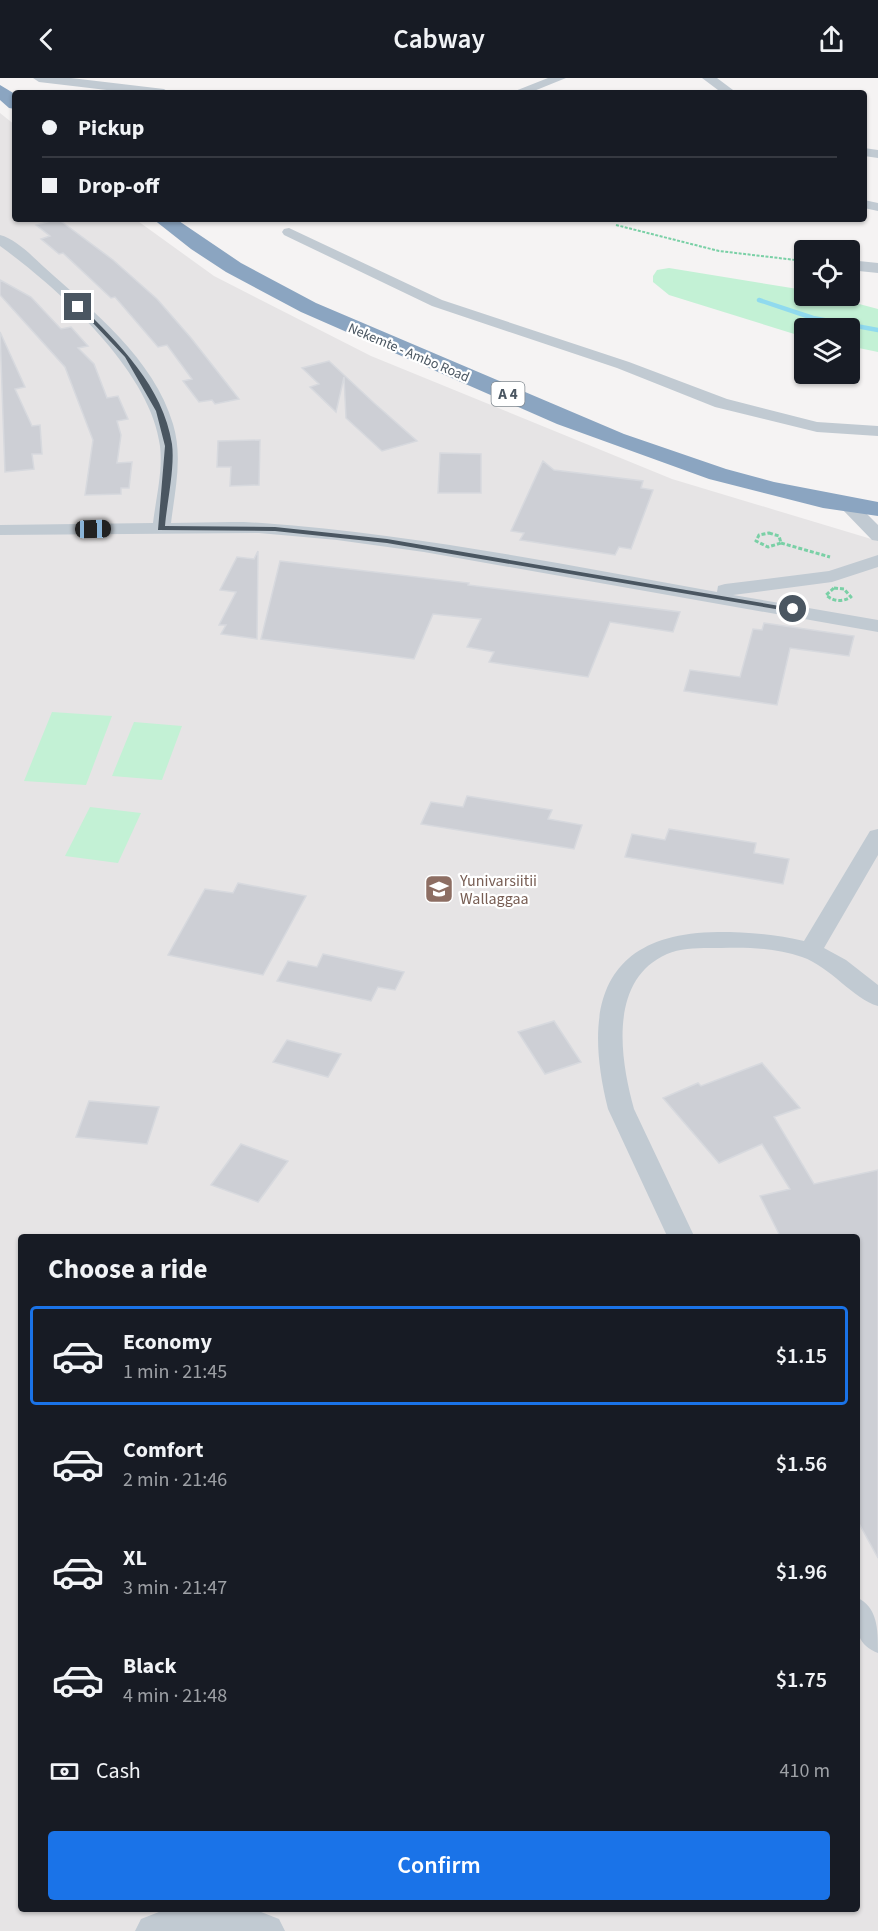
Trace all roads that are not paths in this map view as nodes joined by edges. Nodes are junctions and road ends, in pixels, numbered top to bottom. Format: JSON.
{"nodes":[{"id":1,"x":39,"y":78,"type":"edge"},
{"id":2,"x":560,"y":78,"type":"edge"},
{"id":3,"x":708,"y":78,"type":"edge"},
{"id":4,"x":139,"y":90,"type":"edge"},
{"id":5,"x":525,"y":90,"type":"edge"},
{"id":6,"x":726,"y":90,"type":"edge"},
{"id":7,"x":167,"y":222,"type":"edge"},
{"id":8,"x":288,"y":232,"type":"dead end"},
{"id":9,"x":0,"y":239,"type":"edge"},
{"id":10,"x":860,"y":266,"type":"edge"},
{"id":11,"x":878,"y":268,"type":"edge"},
{"id":12,"x":878,"y":431,"type":"edge"},
{"id":13,"x":847,"y":504,"type":"junction"},
{"id":14,"x":878,"y":509,"type":"edge"},
{"id":15,"x":161,"y":528,"type":"junction"},
{"id":16,"x":0,"y":530,"type":"edge"},
{"id":17,"x":878,"y":536,"type":"edge"},
{"id":18,"x":871,"y":564,"type":"edge"},
{"id":19,"x":699,"y":593,"type":"junction"},
{"id":20,"x":877,"y":624,"type":"edge"},
{"id":21,"x":878,"y":836,"type":"edge"},
{"id":22,"x":810,"y":951,"type":"junction"},
{"id":23,"x":878,"y":998,"type":"edge"},
{"id":24,"x":680,"y":1234,"type":"edge"},
{"id":25,"x":860,"y":1616,"type":"edge"},
{"id":26,"x":878,"y":1638,"type":"edge"},
{"id":27,"x":153,"y":1931,"type":"edge"},
{"id":28,"x":267,"y":1931,"type":"edge"}],
"edges":[{"from":1,"to":4,"type":"street"},
{"from":2,"to":5,"type":"street"},
{"from":3,"to":6,"type":"street"},
{"from":7,"to":13,"type":"highway","name":"Nekemte - Ambo Road","number":"A 4"},
{"from":8,"to":12,"type":"street"},
{"from":9,"to":15,"type":"street"},
{"from":10,"to":11,"type":"street"},
{"from":13,"to":14,"type":"highway","name":"Nekemte - Ambo Road","number":"A 4"},
{"from":13,"to":17,"type":"street"},
{"from":15,"to":16,"type":"street"},
{"from":15,"to":19,"type":"street"},
{"from":18,"to":19,"type":"street"},
{"from":19,"to":20,"type":"street"},
{"from":21,"to":22,"type":"street"},
{"from":22,"to":23,"type":"street"},
{"from":22,"to":24,"type":"street"},
{"from":25,"to":26,"type":"street"},
{"from":27,"to":28,"type":"street"}]}
